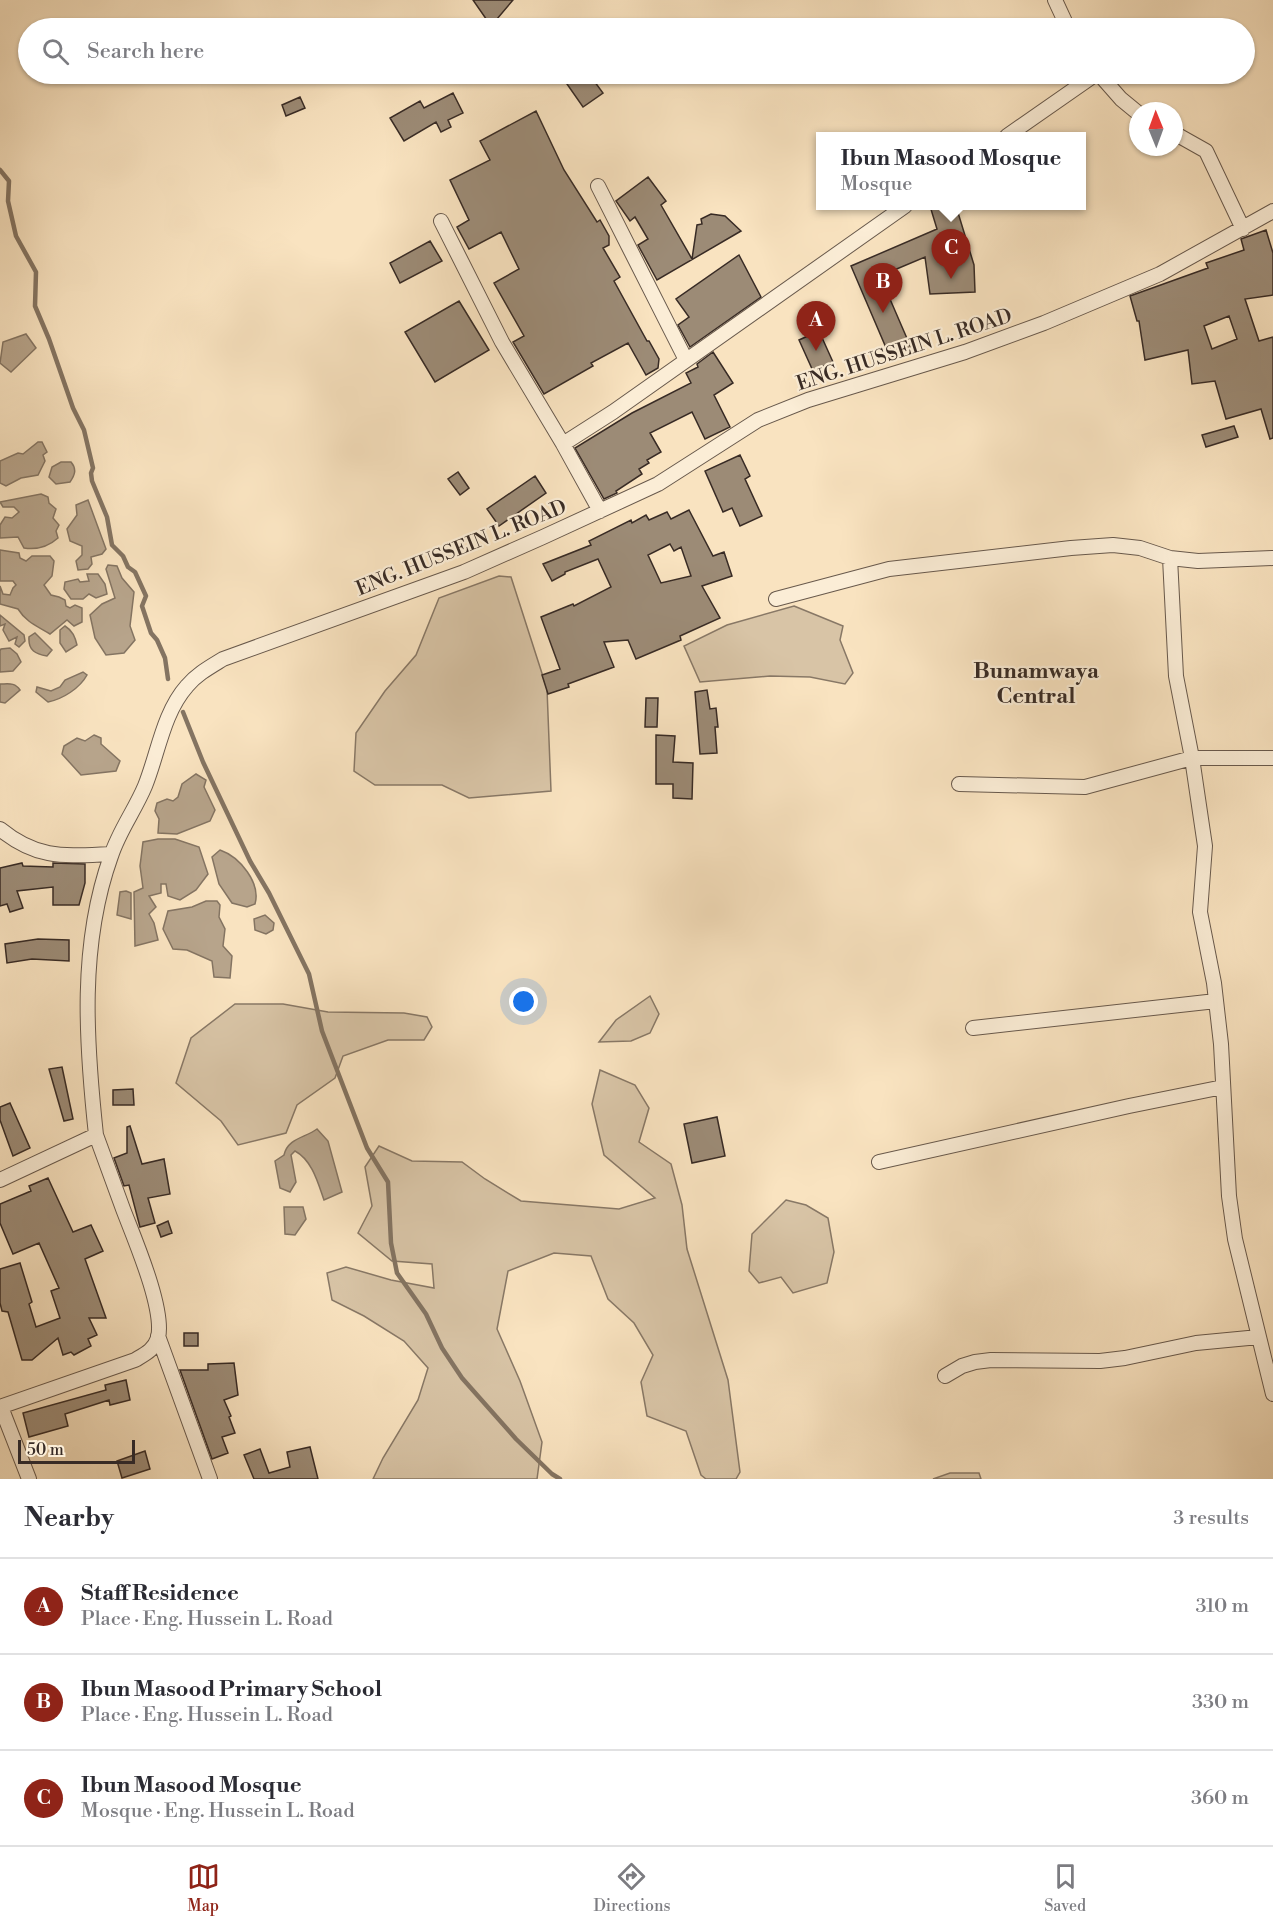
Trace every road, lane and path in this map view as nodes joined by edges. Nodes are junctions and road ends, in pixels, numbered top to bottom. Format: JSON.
{"nodes":[{"id":1,"x":1055,"y":0,"type":"edge"},
{"id":2,"x":1063,"y":18,"type":"edge"},
{"id":3,"x":1082,"y":84,"type":"edge"},
{"id":4,"x":1107,"y":84,"type":"edge"},
{"id":5,"x":1129,"y":106,"type":"edge"},
{"id":6,"x":1013,"y":132,"type":"edge"},
{"id":7,"x":1183,"y":138,"type":"edge"},
{"id":8,"x":598,"y":186,"type":"dead end"},
{"id":9,"x":899,"y":210,"type":"edge"},
{"id":10,"x":1273,"y":211,"type":"edge"},
{"id":11,"x":441,"y":221,"type":"dead end"},
{"id":12,"x":1243,"y":228,"type":"junction"},
{"id":13,"x":686,"y":360,"type":"junction"},
{"id":14,"x":563,"y":444,"type":"junction"},
{"id":15,"x":600,"y":512,"type":"junction"},
{"id":16,"x":1170,"y":558,"type":"junction"},
{"id":17,"x":1273,"y":558,"type":"edge"},
{"id":18,"x":776,"y":599,"type":"dead end"},
{"id":19,"x":1192,"y":758,"type":"junction"},
{"id":20,"x":1273,"y":758,"type":"edge"},
{"id":21,"x":959,"y":784,"type":"dead end"},
{"id":22,"x":0,"y":830,"type":"edge"},
{"id":23,"x":111,"y":854,"type":"junction"},
{"id":24,"x":1216,"y":1002,"type":"junction"},
{"id":25,"x":973,"y":1028,"type":"dead end"},
{"id":26,"x":1223,"y":1087,"type":"junction"},
{"id":27,"x":96,"y":1135,"type":"junction"},
{"id":28,"x":879,"y":1162,"type":"dead end"},
{"id":29,"x":0,"y":1180,"type":"edge"},
{"id":30,"x":158,"y":1336,"type":"junction"},
{"id":31,"x":1259,"y":1336,"type":"junction"},
{"id":32,"x":945,"y":1376,"type":"dead end"},
{"id":33,"x":1273,"y":1394,"type":"edge"},
{"id":34,"x":0,"y":1407,"type":"edge"},
{"id":35,"x":29,"y":1479,"type":"edge"},
{"id":36,"x":210,"y":1479,"type":"edge"}],
"edges":[{"from":1,"to":2,"type":"street"},
{"from":3,"to":6,"type":"street"},
{"from":4,"to":5,"type":"street"},
{"from":7,"to":12,"type":"street"},
{"from":8,"to":13,"type":"street"},
{"from":9,"to":13,"type":"street"},
{"from":10,"to":12,"type":"street","name":"ENG. HUSSEIN L. ROAD"},
{"from":11,"to":14,"type":"street"},
{"from":12,"to":15,"type":"street","name":"ENG. HUSSEIN L. ROAD"},
{"from":13,"to":14,"type":"street"},
{"from":14,"to":15,"type":"street"},
{"from":15,"to":23,"type":"street","name":"ENG. HUSSEIN L. ROAD"},
{"from":16,"to":17,"type":"street"},
{"from":16,"to":18,"type":"street"},
{"from":16,"to":19,"type":"street"},
{"from":19,"to":20,"type":"street"},
{"from":19,"to":21,"type":"street"},
{"from":19,"to":24,"type":"street"},
{"from":22,"to":23,"type":"street"},
{"from":23,"to":27,"type":"street","name":"ENG. HUSSEIN L. ROAD"},
{"from":24,"to":25,"type":"street"},
{"from":24,"to":26,"type":"street"},
{"from":26,"to":28,"type":"street"},
{"from":26,"to":31,"type":"street"},
{"from":27,"to":29,"type":"street"},
{"from":27,"to":30,"type":"street","name":"ENG. HUSSEIN L. ROAD"},
{"from":30,"to":34,"type":"street"},
{"from":30,"to":36,"type":"street","name":"ENG. HUSSEIN L. ROAD"},
{"from":31,"to":32,"type":"street"},
{"from":31,"to":33,"type":"street"},
{"from":34,"to":35,"type":"street"}]}
